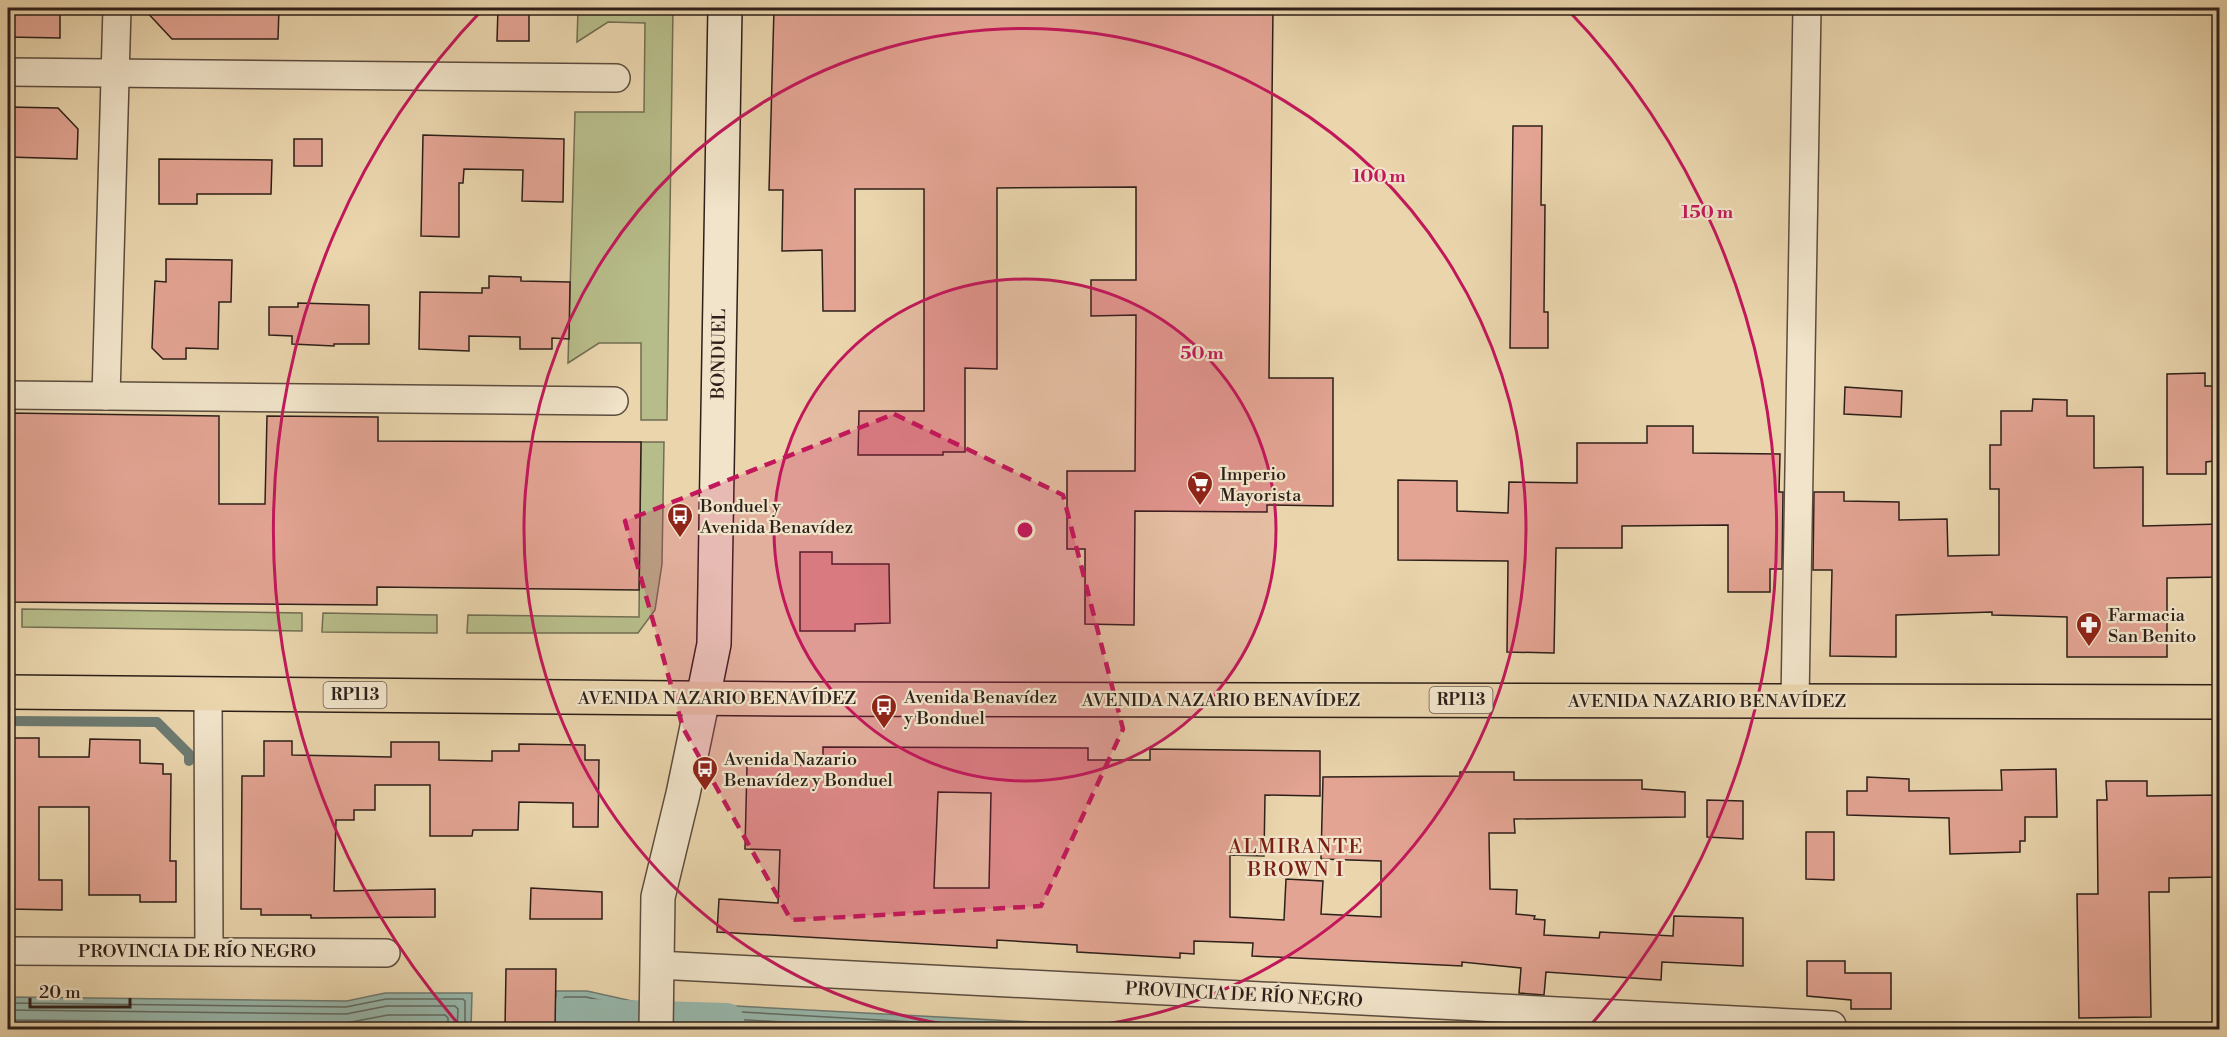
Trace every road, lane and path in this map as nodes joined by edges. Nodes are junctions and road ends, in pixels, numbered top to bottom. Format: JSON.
{"nodes":[{"id":1,"x":117,"y":8,"type":"edge"},
{"id":2,"x":724,"y":8,"type":"edge"},
{"id":3,"x":1808,"y":8,"type":"edge"},
{"id":4,"x":8,"y":72,"type":"edge"},
{"id":5,"x":115,"y":73,"type":"junction"},
{"id":6,"x":616,"y":78,"type":"dead end"},
{"id":7,"x":8,"y":394,"type":"edge"},
{"id":8,"x":106,"y":396,"type":"junction"},
{"id":9,"x":614,"y":400,"type":"dead end"},
{"id":10,"x":8,"y":692,"type":"edge"},
{"id":11,"x":208,"y":694,"type":"junction"},
{"id":12,"x":703,"y":698,"type":"junction"},
{"id":13,"x":1796,"y":701,"type":"junction"},
{"id":14,"x":2220,"y":702,"type":"edge"},
{"id":15,"x":8,"y":951,"type":"edge"},
{"id":16,"x":209,"y":951,"type":"junction"},
{"id":17,"x":386,"y":952,"type":"dead end"},
{"id":18,"x":657,"y":973,"type":"junction"},
{"id":19,"x":1832,"y":1025,"type":"dead end"},
{"id":20,"x":656,"y":1029,"type":"edge"}],
"edges":[{"from":1,"to":5,"type":"street"},
{"from":2,"to":12,"type":"main road","name":"BONDUEL"},
{"from":3,"to":13,"type":"street"},
{"from":4,"to":5,"type":"street"},
{"from":5,"to":6,"type":"street"},
{"from":5,"to":8,"type":"street"},
{"from":7,"to":8,"type":"street"},
{"from":8,"to":9,"type":"street"},
{"from":10,"to":11,"type":"main road","name":"AVENIDA NAZARIO BENAVÍDEZ","number":"RP113"},
{"from":11,"to":12,"type":"main road","name":"AVENIDA NAZARIO BENAVÍDEZ","number":"RP113"},
{"from":11,"to":16,"type":"street"},
{"from":12,"to":13,"type":"main road","name":"AVENIDA NAZARIO BENAVÍDEZ","number":"RP113"},
{"from":12,"to":18,"type":"main road","name":"BONDUEL"},
{"from":13,"to":14,"type":"main road","name":"AVENIDA NAZARIO BENAVÍDEZ","number":"RP113"},
{"from":15,"to":16,"type":"street","name":"PROVINCIA DE RÍO NEGRO"},
{"from":16,"to":17,"type":"street","name":"PROVINCIA DE RÍO NEGRO"},
{"from":18,"to":19,"type":"street","name":"PROVINCIA DE RÍO NEGRO"},
{"from":18,"to":20,"type":"main road","name":"BONDUEL"}]}
